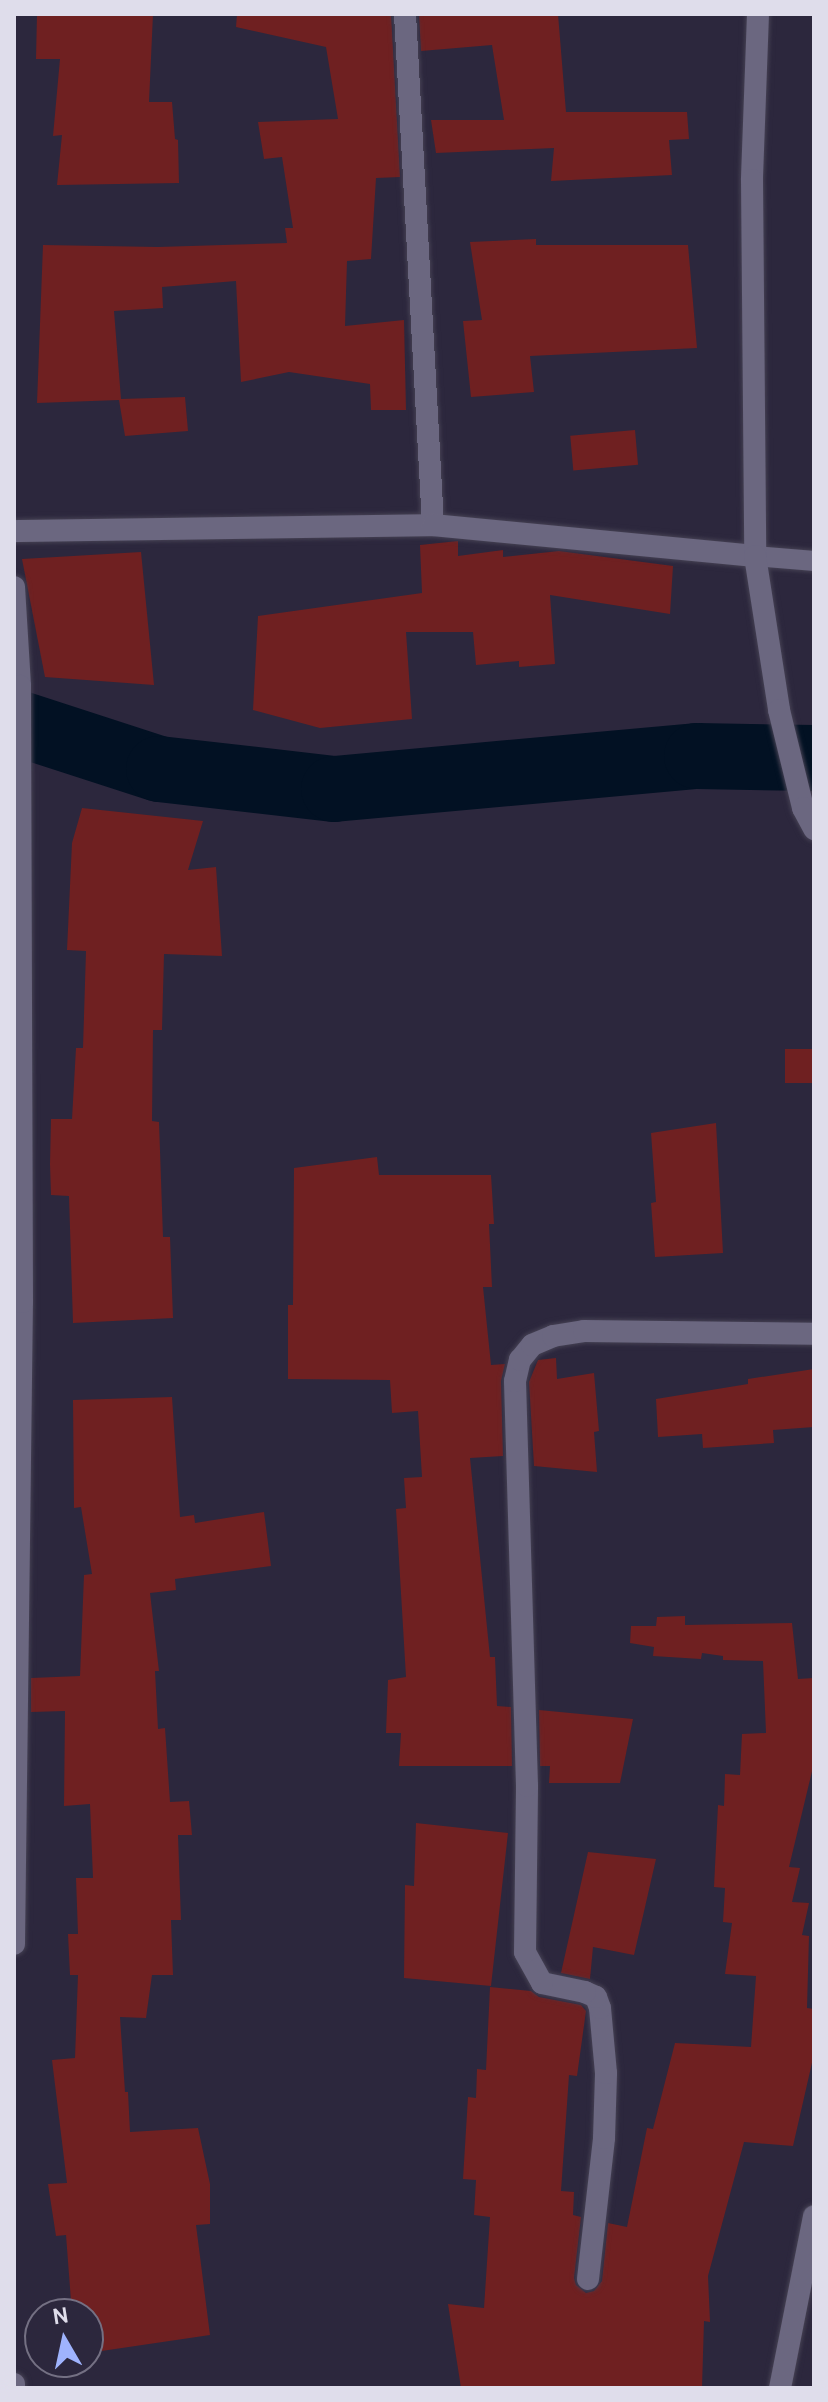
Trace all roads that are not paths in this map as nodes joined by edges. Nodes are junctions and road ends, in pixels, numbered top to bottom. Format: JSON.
{"nodes":[{"id":1,"x":405,"y":14,"type":"edge"},
{"id":2,"x":758,"y":14,"type":"edge"},
{"id":3,"x":433,"y":525,"type":"junction"},
{"id":4,"x":14,"y":531,"type":"edge"},
{"id":5,"x":755,"y":556,"type":"junction"},
{"id":6,"x":814,"y":561,"type":"edge"},
{"id":7,"x":14,"y":587,"type":"edge"},
{"id":8,"x":19,"y":689,"type":"edge"},
{"id":9,"x":814,"y":829,"type":"edge"},
{"id":10,"x":17,"y":1225,"type":"edge"},
{"id":11,"x":814,"y":1334,"type":"edge"},
{"id":12,"x":14,"y":1944,"type":"edge"},
{"id":13,"x":814,"y":2216,"type":"edge"},
{"id":14,"x":588,"y":2279,"type":"dead end"},
{"id":15,"x":780,"y":2388,"type":"edge"}],
"edges":[{"from":1,"to":3,"type":"street"},
{"from":2,"to":5,"type":"street"},
{"from":3,"to":4,"type":"street"},
{"from":3,"to":5,"type":"street"},
{"from":5,"to":6,"type":"lane"},
{"from":5,"to":9,"type":"street"},
{"from":7,"to":8,"type":"street"},
{"from":8,"to":10,"type":"street"},
{"from":10,"to":12,"type":"street"},
{"from":11,"to":14,"type":"street"},
{"from":13,"to":15,"type":"street"}]}
